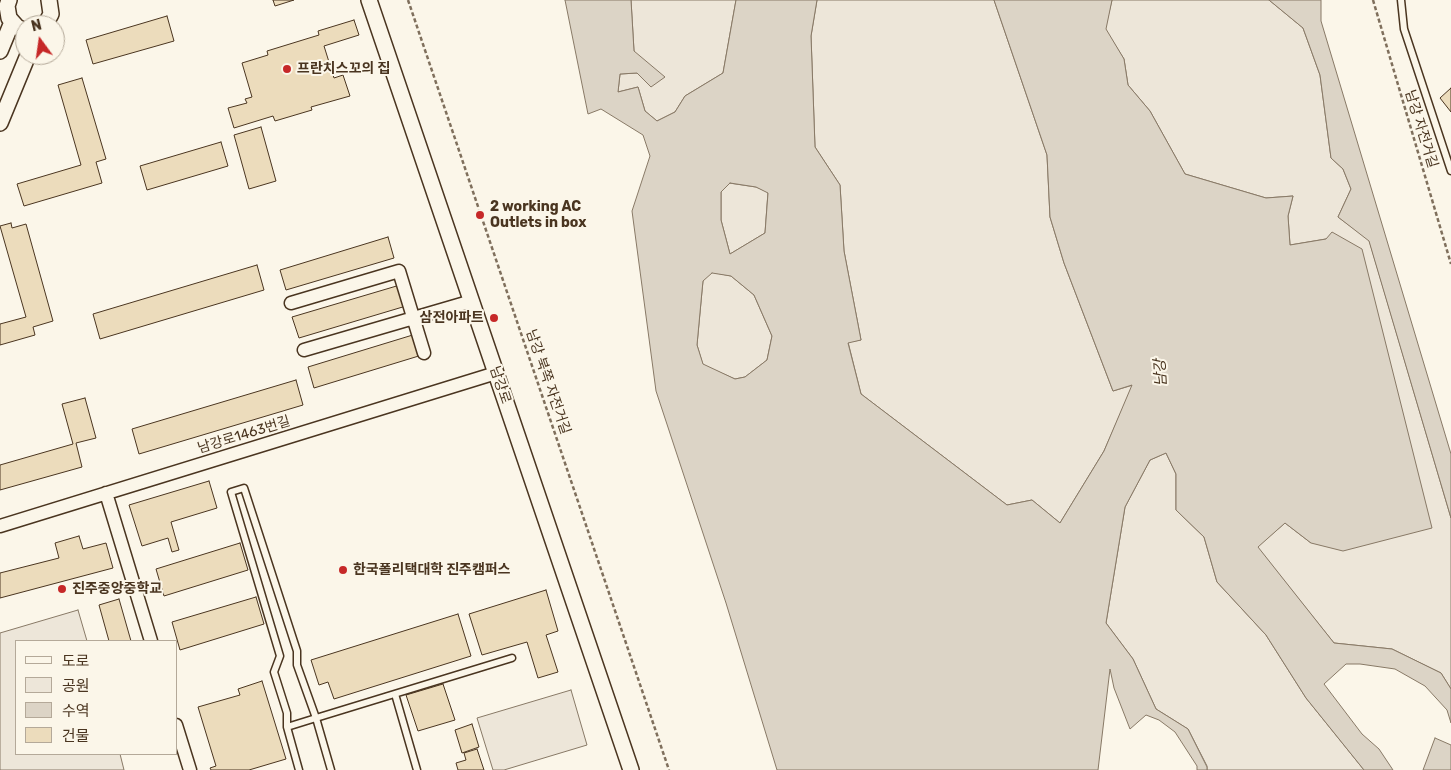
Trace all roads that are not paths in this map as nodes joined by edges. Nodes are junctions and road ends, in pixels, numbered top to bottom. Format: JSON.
{"nodes":[{"id":1,"x":51,"y":0,"type":"edge"},
{"id":2,"x":369,"y":0,"type":"edge"},
{"id":3,"x":1400,"y":0,"type":"edge"},
{"id":4,"x":7,"y":12,"type":"edge"},
{"id":5,"x":50,"y":15,"type":"edge"},
{"id":6,"x":15,"y":25,"type":"edge"},
{"id":7,"x":0,"y":51,"type":"edge"},
{"id":8,"x":24,"y":65,"type":"edge"},
{"id":9,"x":0,"y":123,"type":"edge"},
{"id":10,"x":1451,"y":171,"type":"edge"},
{"id":11,"x":472,"y":301,"type":"junction"},
{"id":12,"x":291,"y":303,"type":"dead end"},
{"id":13,"x":414,"y":319,"type":"junction"},
{"id":14,"x":304,"y":350,"type":"dead end"},
{"id":15,"x":424,"y":353,"type":"dead end"},
{"id":16,"x":496,"y":373,"type":"junction"},
{"id":17,"x":106,"y":493,"type":"junction"},
{"id":18,"x":0,"y":526,"type":"edge"},
{"id":19,"x":151,"y":640,"type":"edge"},
{"id":20,"x":512,"y":658,"type":"dead end"},
{"id":21,"x":395,"y":694,"type":"junction"},
{"id":22,"x":316,"y":718,"type":"junction"},
{"id":23,"x":287,"y":727,"type":"junction"},
{"id":24,"x":178,"y":731,"type":"edge"},
{"id":25,"x":190,"y":770,"type":"edge"},
{"id":26,"x":299,"y":770,"type":"edge"},
{"id":27,"x":332,"y":770,"type":"edge"},
{"id":28,"x":417,"y":770,"type":"edge"},
{"id":29,"x":632,"y":770,"type":"edge"}],
"edges":[{"from":1,"to":5,"type":"street"},
{"from":2,"to":11,"type":"street","name":"남강로"},
{"from":3,"to":10,"type":"lane"},
{"from":4,"to":6,"type":"street"},
{"from":4,"to":7,"type":"street"},
{"from":8,"to":9,"type":"street"},
{"from":11,"to":13,"type":"street"},
{"from":11,"to":16,"type":"street","name":"남강로"},
{"from":12,"to":13,"type":"street"},
{"from":13,"to":14,"type":"street"},
{"from":13,"to":15,"type":"street"},
{"from":16,"to":17,"type":"street","name":"남강로1463번길"},
{"from":16,"to":29,"type":"street","name":"남강로"},
{"from":17,"to":18,"type":"street","name":"남강로1463번길"},
{"from":17,"to":19,"type":"street"},
{"from":20,"to":21,"type":"lane"},
{"from":21,"to":22,"type":"lane"},
{"from":21,"to":28,"type":"lane"},
{"from":22,"to":23,"type":"lane"},
{"from":22,"to":23,"type":"lane"},
{"from":22,"to":27,"type":"lane"},
{"from":23,"to":26,"type":"lane"},
{"from":24,"to":25,"type":"street"}]}
